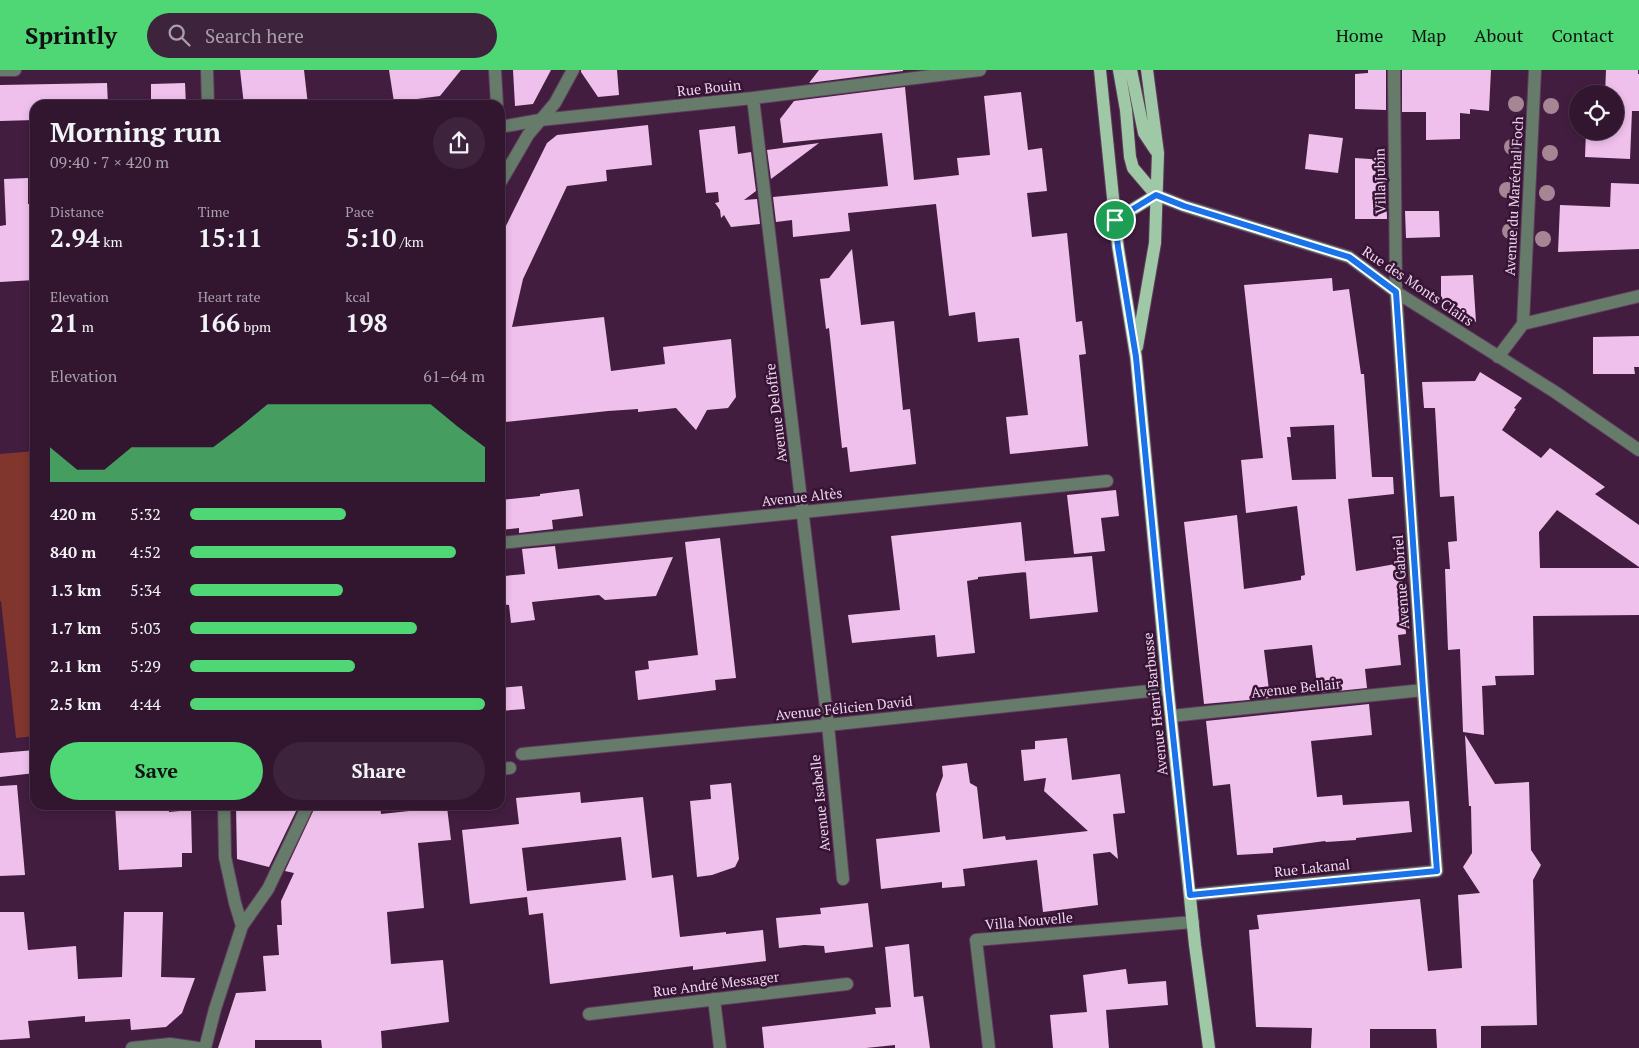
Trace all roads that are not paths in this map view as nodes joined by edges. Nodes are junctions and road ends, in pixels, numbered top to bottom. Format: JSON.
{"nodes":[{"id":1,"x":0,"y":70,"type":"edge"},
{"id":2,"x":15,"y":70,"type":"edge"},
{"id":3,"x":207,"y":70,"type":"edge"},
{"id":4,"x":495,"y":70,"type":"edge"},
{"id":5,"x":573,"y":70,"type":"edge"},
{"id":6,"x":980,"y":70,"type":"edge"},
{"id":7,"x":1100,"y":70,"type":"edge"},
{"id":8,"x":1119,"y":70,"type":"edge"},
{"id":9,"x":1130,"y":70,"type":"edge"},
{"id":10,"x":1147,"y":70,"type":"edge"},
{"id":11,"x":1394,"y":70,"type":"edge"},
{"id":12,"x":1535,"y":70,"type":"edge"},
{"id":13,"x":753,"y":98,"type":"junction"},
{"id":14,"x":208,"y":100,"type":"edge"},
{"id":15,"x":497,"y":100,"type":"edge"},
{"id":16,"x":540,"y":120,"type":"junction"},
{"id":17,"x":505,"y":126,"type":"edge"},
{"id":18,"x":1158,"y":153,"type":"junction"},
{"id":19,"x":505,"y":175,"type":"edge"},
{"id":20,"x":1156,"y":195,"type":"junction"},
{"id":21,"x":1115,"y":220,"type":"junction"},
{"id":22,"x":1396,"y":292,"type":"junction"},
{"id":23,"x":1639,"y":296,"type":"edge"},
{"id":24,"x":1523,"y":324,"type":"junction"},
{"id":25,"x":1136,"y":357,"type":"junction"},
{"id":26,"x":1498,"y":357,"type":"junction"},
{"id":27,"x":1639,"y":450,"type":"edge"},
{"id":28,"x":1107,"y":482,"type":"dead end"},
{"id":29,"x":802,"y":512,"type":"junction"},
{"id":30,"x":505,"y":542,"type":"edge"},
{"id":31,"x":1168,"y":689,"type":"junction"},
{"id":32,"x":1423,"y":690,"type":"junction"},
{"id":33,"x":1171,"y":716,"type":"junction"},
{"id":34,"x":828,"y":725,"type":"junction"},
{"id":35,"x":522,"y":754,"type":"dead end"},
{"id":36,"x":224,"y":810,"type":"edge"},
{"id":37,"x":306,"y":810,"type":"edge"},
{"id":38,"x":1437,"y":871,"type":"joint"},
{"id":39,"x":843,"y":879,"type":"dead end"},
{"id":40,"x":1190,"y":895,"type":"junction"},
{"id":41,"x":1193,"y":922,"type":"junction"},
{"id":42,"x":242,"y":926,"type":"junction"},
{"id":43,"x":847,"y":984,"type":"dead end"},
{"id":44,"x":714,"y":999,"type":"junction"},
{"id":45,"x":589,"y":1014,"type":"dead end"},
{"id":46,"x":132,"y":1048,"type":"edge"},
{"id":47,"x":198,"y":1048,"type":"edge"},
{"id":48,"x":205,"y":1048,"type":"edge"},
{"id":49,"x":720,"y":1048,"type":"edge"},
{"id":50,"x":989,"y":1048,"type":"edge"},
{"id":51,"x":1209,"y":1048,"type":"edge"}],
"edges":[{"from":1,"to":2,"type":"street"},
{"from":3,"to":14,"type":"street"},
{"from":4,"to":15,"type":"street"},
{"from":5,"to":16,"type":"street"},
{"from":6,"to":13,"type":"street","name":"Rue Bouin"},
{"from":7,"to":21,"type":"main road","name":"Avenue Henri Barbusse"},
{"from":8,"to":20,"type":"main road"},
{"from":9,"to":18,"type":"main road"},
{"from":10,"to":18,"type":"main road","name":"Avenue Henri Barbusse"},
{"from":11,"to":22,"type":"street","name":"Villa Jubin"},
{"from":12,"to":24,"type":"street","name":"Avenue du Maréchal Foch"},
{"from":13,"to":16,"type":"street","name":"Rue Bouin"},
{"from":13,"to":29,"type":"street","name":"Avenue Deloffre"},
{"from":16,"to":17,"type":"street","name":"Rue Bouin"},
{"from":16,"to":19,"type":"street"},
{"from":18,"to":20,"type":"main road","name":"Avenue Henri Barbusse"},
{"from":20,"to":21,"type":"main road"},
{"from":20,"to":22,"type":"street","name":"Rue des Monts Clairs"},
{"from":20,"to":25,"type":"main road","name":"Avenue Henri Barbusse"},
{"from":21,"to":25,"type":"main road","name":"Avenue Henri Barbusse"},
{"from":22,"to":26,"type":"street","name":"Rue des Monts Clairs"},
{"from":22,"to":32,"type":"street","name":"Avenue Gabriel"},
{"from":23,"to":24,"type":"street"},
{"from":24,"to":26,"type":"street"},
{"from":25,"to":31,"type":"main road","name":"Avenue Henri Barbusse"},
{"from":26,"to":27,"type":"street","name":"Rue des Monts Clairs"},
{"from":28,"to":29,"type":"street","name":"Avenue Altès"},
{"from":29,"to":30,"type":"street","name":"Avenue Altès"},
{"from":29,"to":34,"type":"street","name":"Avenue Deloffre"},
{"from":31,"to":33,"type":"main road","name":"Avenue Henri Barbusse"},
{"from":31,"to":34,"type":"street","name":"Avenue Félicien David"},
{"from":32,"to":33,"type":"street","name":"Avenue Bellair"},
{"from":32,"to":38,"type":"street","name":"Avenue Gabriel"},
{"from":33,"to":40,"type":"main road","name":"Avenue Henri Barbusse"},
{"from":34,"to":35,"type":"street","name":"Avenue Félicien David"},
{"from":34,"to":39,"type":"street","name":"Avenue Isabelle"},
{"from":36,"to":42,"type":"street"},
{"from":37,"to":42,"type":"street"},
{"from":38,"to":40,"type":"street","name":"Rue Lakanal"},
{"from":40,"to":41,"type":"main road","name":"Avenue Henri Barbusse"},
{"from":41,"to":50,"type":"street","name":"Villa Nouvelle"},
{"from":41,"to":51,"type":"main road","name":"Avenue Henri Barbusse"},
{"from":42,"to":48,"type":"street"},
{"from":43,"to":44,"type":"street","name":"Rue André Messager"},
{"from":44,"to":45,"type":"street","name":"Rue André Messager"},
{"from":44,"to":49,"type":"street"},
{"from":46,"to":47,"type":"street"}]}
